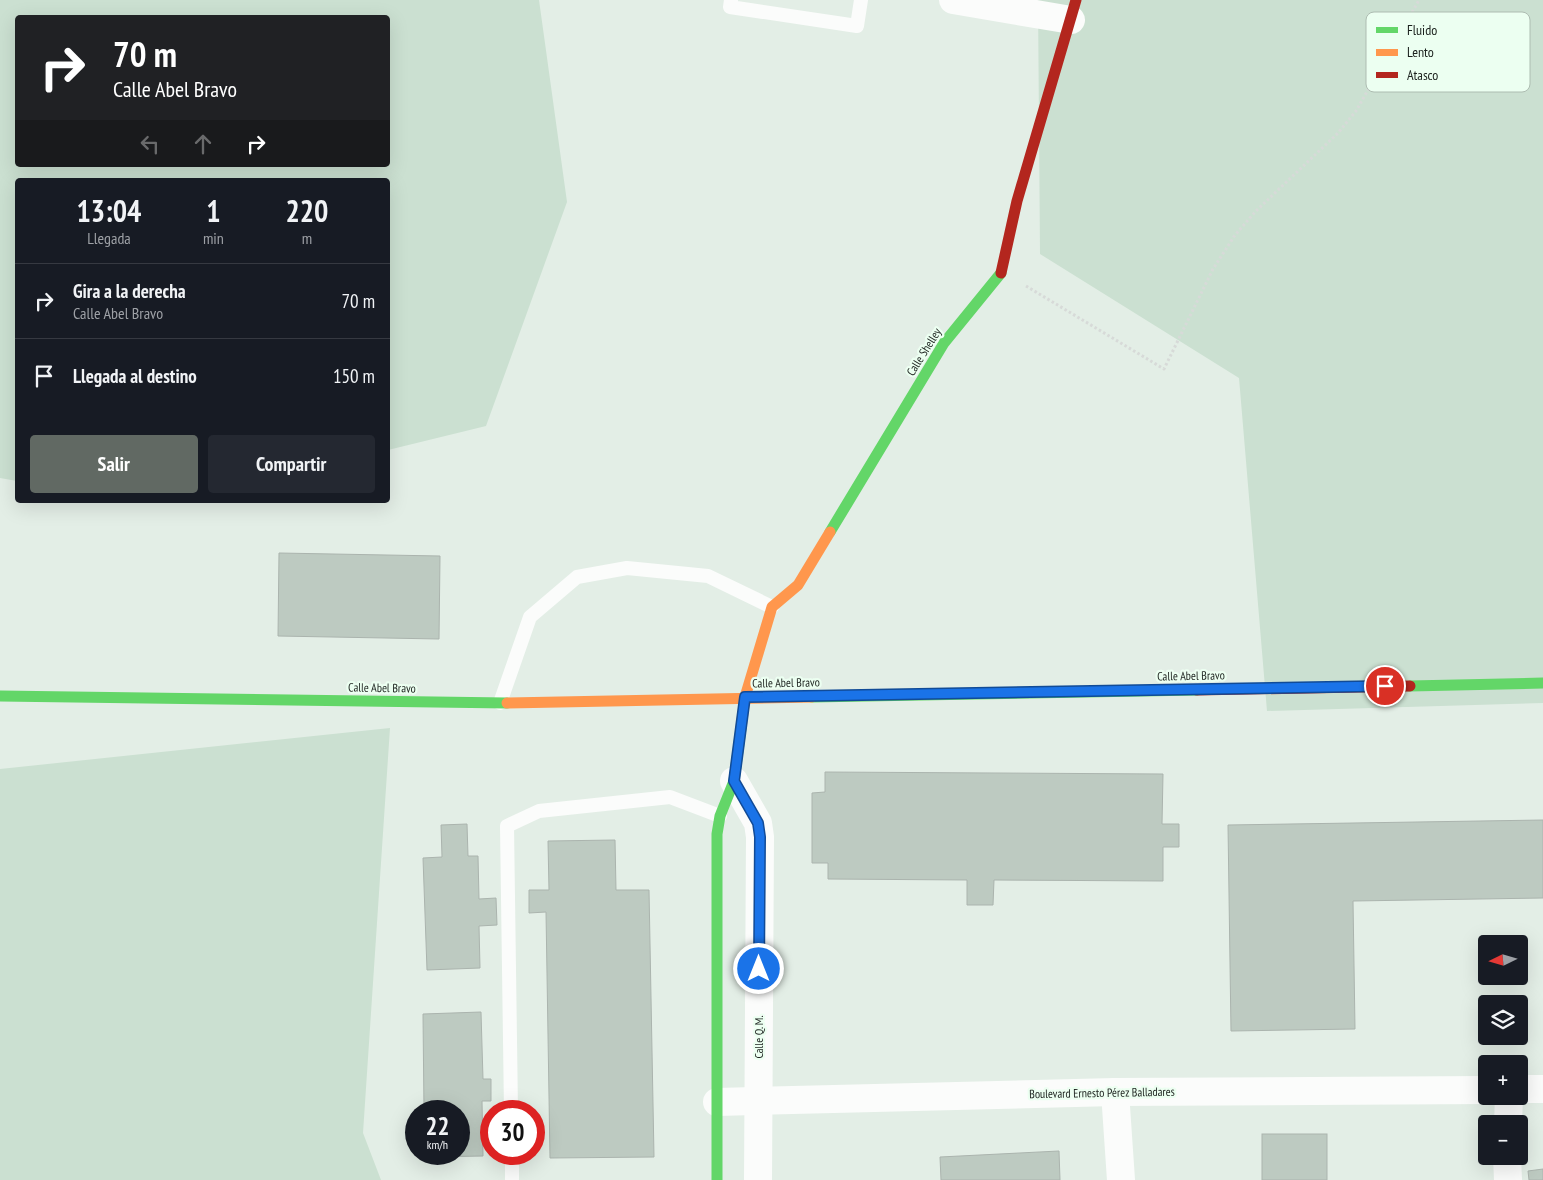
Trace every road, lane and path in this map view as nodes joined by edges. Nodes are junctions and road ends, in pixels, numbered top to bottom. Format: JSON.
{"nodes":[{"id":1,"x":730,"y":0,"type":"edge"},
{"id":2,"x":861,"y":0,"type":"edge"},
{"id":3,"x":953,"y":0,"type":"edge"},
{"id":4,"x":1419,"y":0,"type":"edge"},
{"id":5,"x":1073,"y":10,"type":"edge"},
{"id":6,"x":1412,"y":12,"type":"edge"},
{"id":7,"x":1367,"y":92,"type":"edge"},
{"id":8,"x":1002,"y":272,"type":"junction"},
{"id":9,"x":772,"y":607,"type":"junction"},
{"id":10,"x":1543,"y":683,"type":"edge"},
{"id":11,"x":0,"y":696,"type":"edge"},
{"id":12,"x":745,"y":697,"type":"junction"},
{"id":13,"x":500,"y":703,"type":"junction"},
{"id":14,"x":734,"y":781,"type":"junction"},
{"id":15,"x":720,"y":816,"type":"junction"},
{"id":16,"x":1528,"y":1089,"type":"edge"},
{"id":17,"x":1543,"y":1089,"type":"edge"},
{"id":18,"x":1478,"y":1090,"type":"edge"},
{"id":19,"x":1115,"y":1092,"type":"junction"},
{"id":20,"x":511,"y":1100,"type":"edge"},
{"id":21,"x":717,"y":1102,"type":"junction"},
{"id":22,"x":758,"y":1102,"type":"junction"},
{"id":23,"x":512,"y":1165,"type":"edge"},
{"id":24,"x":1507,"y":1165,"type":"edge"},
{"id":25,"x":512,"y":1180,"type":"edge"},
{"id":26,"x":717,"y":1180,"type":"edge"},
{"id":27,"x":758,"y":1180,"type":"edge"},
{"id":28,"x":1121,"y":1180,"type":"edge"},
{"id":29,"x":1508,"y":1180,"type":"edge"}],
"edges":[{"from":1,"to":2,"type":"lane"},
{"from":3,"to":5,"type":"street"},
{"from":4,"to":6,"type":"path"},
{"from":5,"to":8,"type":"street","name":"Calle Shelley"},
{"from":7,"to":8,"type":"path"},
{"from":8,"to":9,"type":"street","name":"Calle Shelley"},
{"from":9,"to":12,"type":"street"},
{"from":9,"to":13,"type":"lane"},
{"from":10,"to":12,"type":"street","name":"Calle Abel Bravo"},
{"from":11,"to":13,"type":"street","name":"Calle Abel Bravo"},
{"from":12,"to":13,"type":"street","name":"Calle Abel Bravo"},
{"from":12,"to":14,"type":"street"},
{"from":14,"to":15,"type":"street"},
{"from":14,"to":22,"type":"street","name":"Calle Q. M."},
{"from":15,"to":20,"type":"lane"},
{"from":15,"to":21,"type":"street"},
{"from":16,"to":17,"type":"street"},
{"from":18,"to":19,"type":"street","name":"Boulevard Ernesto Pérez Balladares"},
{"from":19,"to":22,"type":"street","name":"Boulevard Ernesto Pérez Balladares"},
{"from":19,"to":28,"type":"street"},
{"from":21,"to":22,"type":"street","name":"Boulevard Ernesto Pérez Balladares"},
{"from":21,"to":26,"type":"street"},
{"from":22,"to":27,"type":"street","name":"Calle Q. M."},
{"from":23,"to":25,"type":"lane"},
{"from":24,"to":29,"type":"street"}]}
